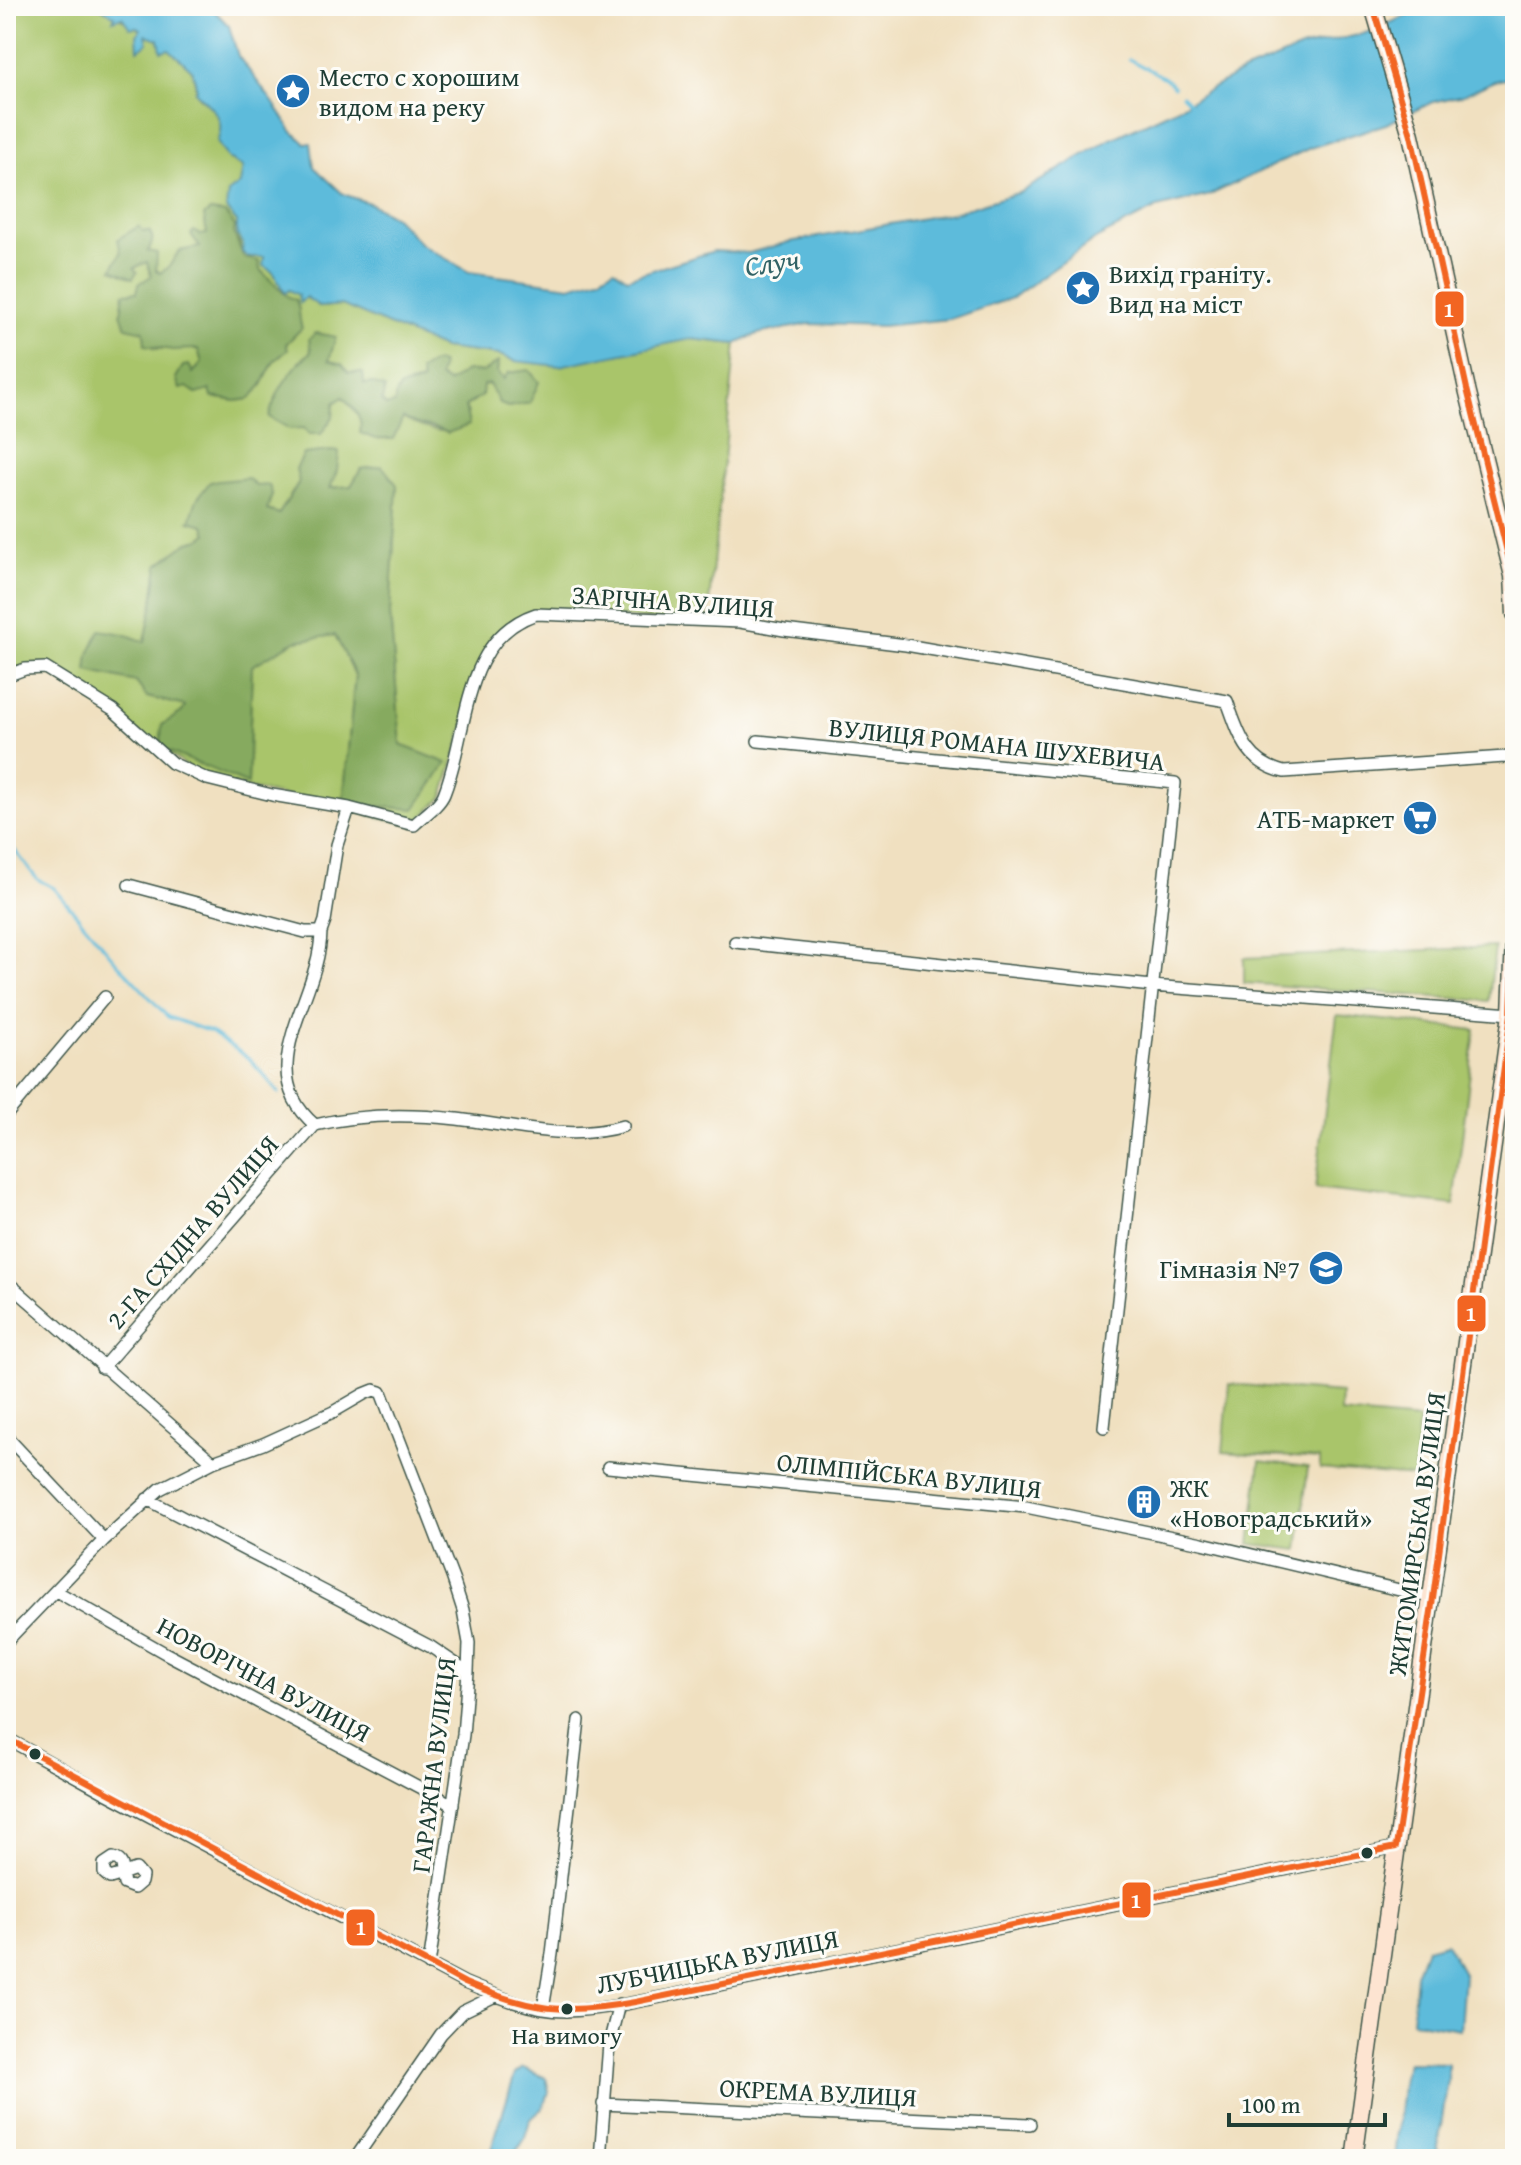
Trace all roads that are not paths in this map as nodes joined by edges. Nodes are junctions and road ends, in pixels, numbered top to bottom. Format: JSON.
{"nodes":[{"id":1,"x":1373,"y":7,"type":"edge"},
{"id":2,"x":1515,"y":614,"type":"edge"},
{"id":3,"x":6,"y":676,"type":"edge"},
{"id":4,"x":758,"y":741,"type":"dead end"},
{"id":5,"x":1515,"y":759,"type":"edge"},
{"id":6,"x":349,"y":808,"type":"junction"},
{"id":7,"x":129,"y":885,"type":"dead end"},
{"id":8,"x":1515,"y":914,"type":"edge"},
{"id":9,"x":321,"y":932,"type":"junction"},
{"id":10,"x":735,"y":942,"type":"dead end"},
{"id":11,"x":1152,"y":986,"type":"junction"},
{"id":12,"x":105,"y":997,"type":"dead end"},
{"id":13,"x":1511,"y":1014,"type":"junction"},
{"id":14,"x":6,"y":1115,"type":"edge"},
{"id":15,"x":315,"y":1125,"type":"junction"},
{"id":16,"x":623,"y":1126,"type":"dead end"},
{"id":17,"x":6,"y":1281,"type":"edge"},
{"id":18,"x":102,"y":1368,"type":"junction"},
{"id":19,"x":1104,"y":1427,"type":"dead end"},
{"id":20,"x":6,"y":1436,"type":"edge"},
{"id":21,"x":213,"y":1462,"type":"junction"},
{"id":22,"x":608,"y":1467,"type":"dead end"},
{"id":23,"x":147,"y":1499,"type":"junction"},
{"id":24,"x":104,"y":1540,"type":"junction"},
{"id":25,"x":56,"y":1591,"type":"junction"},
{"id":26,"x":1433,"y":1598,"type":"junction"},
{"id":27,"x":6,"y":1642,"type":"edge"},
{"id":28,"x":468,"y":1672,"type":"junction"},
{"id":29,"x":579,"y":1720,"type":"dead end"},
{"id":30,"x":6,"y":1738,"type":"edge"},
{"id":31,"x":453,"y":1805,"type":"junction"},
{"id":32,"x":1396,"y":1847,"type":"junction"},
{"id":33,"x":429,"y":1965,"type":"junction"},
{"id":34,"x":495,"y":1996,"type":"junction"},
{"id":35,"x":619,"y":2004,"type":"junction"},
{"id":36,"x":543,"y":2009,"type":"junction"},
{"id":37,"x":603,"y":2104,"type":"junction"},
{"id":38,"x":1030,"y":2124,"type":"dead end"},
{"id":39,"x":355,"y":2159,"type":"edge"},
{"id":40,"x":600,"y":2159,"type":"edge"},
{"id":41,"x":1354,"y":2159,"type":"edge"}],
"edges":[{"from":1,"to":2,"type":"main road"},
{"from":3,"to":6,"type":"street","name":"ЗАРІЧНА ВУЛИЦЯ"},
{"from":4,"to":11,"type":"street","name":"ВУЛИЦЯ РОМАНА ШУХЕВИЧА"},
{"from":5,"to":6,"type":"street","name":"ЗАРІЧНА ВУЛИЦЯ"},
{"from":6,"to":9,"type":"street","name":"2-ГА СХІДНА ВУЛИЦЯ"},
{"from":7,"to":9,"type":"street"},
{"from":8,"to":13,"type":"main road","name":"ЖИТОМИРСЬКА ВУЛИЦЯ"},
{"from":9,"to":15,"type":"street","name":"2-ГА СХІДНА ВУЛИЦЯ"},
{"from":10,"to":11,"type":"street"},
{"from":11,"to":13,"type":"street"},
{"from":11,"to":19,"type":"street","name":"ВУЛИЦЯ РОМАНА ШУХЕВИЧА"},
{"from":12,"to":14,"type":"street"},
{"from":13,"to":26,"type":"main road","name":"ЖИТОМИРСЬКА ВУЛИЦЯ"},
{"from":15,"to":16,"type":"street","name":"2-ГА СХІДНА ВУЛИЦЯ"},
{"from":15,"to":18,"type":"street","name":"2-ГА СХІДНА ВУЛИЦЯ"},
{"from":17,"to":18,"type":"street"},
{"from":18,"to":21,"type":"street"},
{"from":20,"to":24,"type":"street"},
{"from":21,"to":23,"type":"street"},
{"from":21,"to":28,"type":"street","name":"ГАРАЖНА ВУЛИЦЯ"},
{"from":22,"to":26,"type":"street","name":"ОЛІМПІЙСЬКА ВУЛИЦЯ"},
{"from":23,"to":24,"type":"street"},
{"from":23,"to":28,"type":"street"},
{"from":24,"to":25,"type":"street"},
{"from":25,"to":27,"type":"street"},
{"from":25,"to":31,"type":"street","name":"НОВОРІЧНА ВУЛИЦЯ"},
{"from":26,"to":32,"type":"main road","name":"ЖИТОМИРСЬКА ВУЛИЦЯ"},
{"from":28,"to":31,"type":"street","name":"ГАРАЖНА ВУЛИЦЯ"},
{"from":29,"to":36,"type":"street"},
{"from":30,"to":33,"type":"street","name":"ЛУБЧИЦЬКА ВУЛИЦЯ"},
{"from":31,"to":33,"type":"street","name":"ГАРАЖНА ВУЛИЦЯ"},
{"from":32,"to":35,"type":"street","name":"ЛУБЧИЦЬКА ВУЛИЦЯ"},
{"from":32,"to":41,"type":"main road","name":"ЖИТОМИРСЬКА ВУЛИЦЯ"},
{"from":33,"to":34,"type":"street","name":"ЛУБЧИЦЬКА ВУЛИЦЯ"},
{"from":34,"to":36,"type":"street","name":"ЛУБЧИЦЬКА ВУЛИЦЯ"},
{"from":34,"to":39,"type":"street"},
{"from":35,"to":36,"type":"street","name":"ЛУБЧИЦЬКА ВУЛИЦЯ"},
{"from":35,"to":37,"type":"street"},
{"from":37,"to":38,"type":"street","name":"ОКРЕМА ВУЛИЦЯ"},
{"from":37,"to":40,"type":"street"}]}
